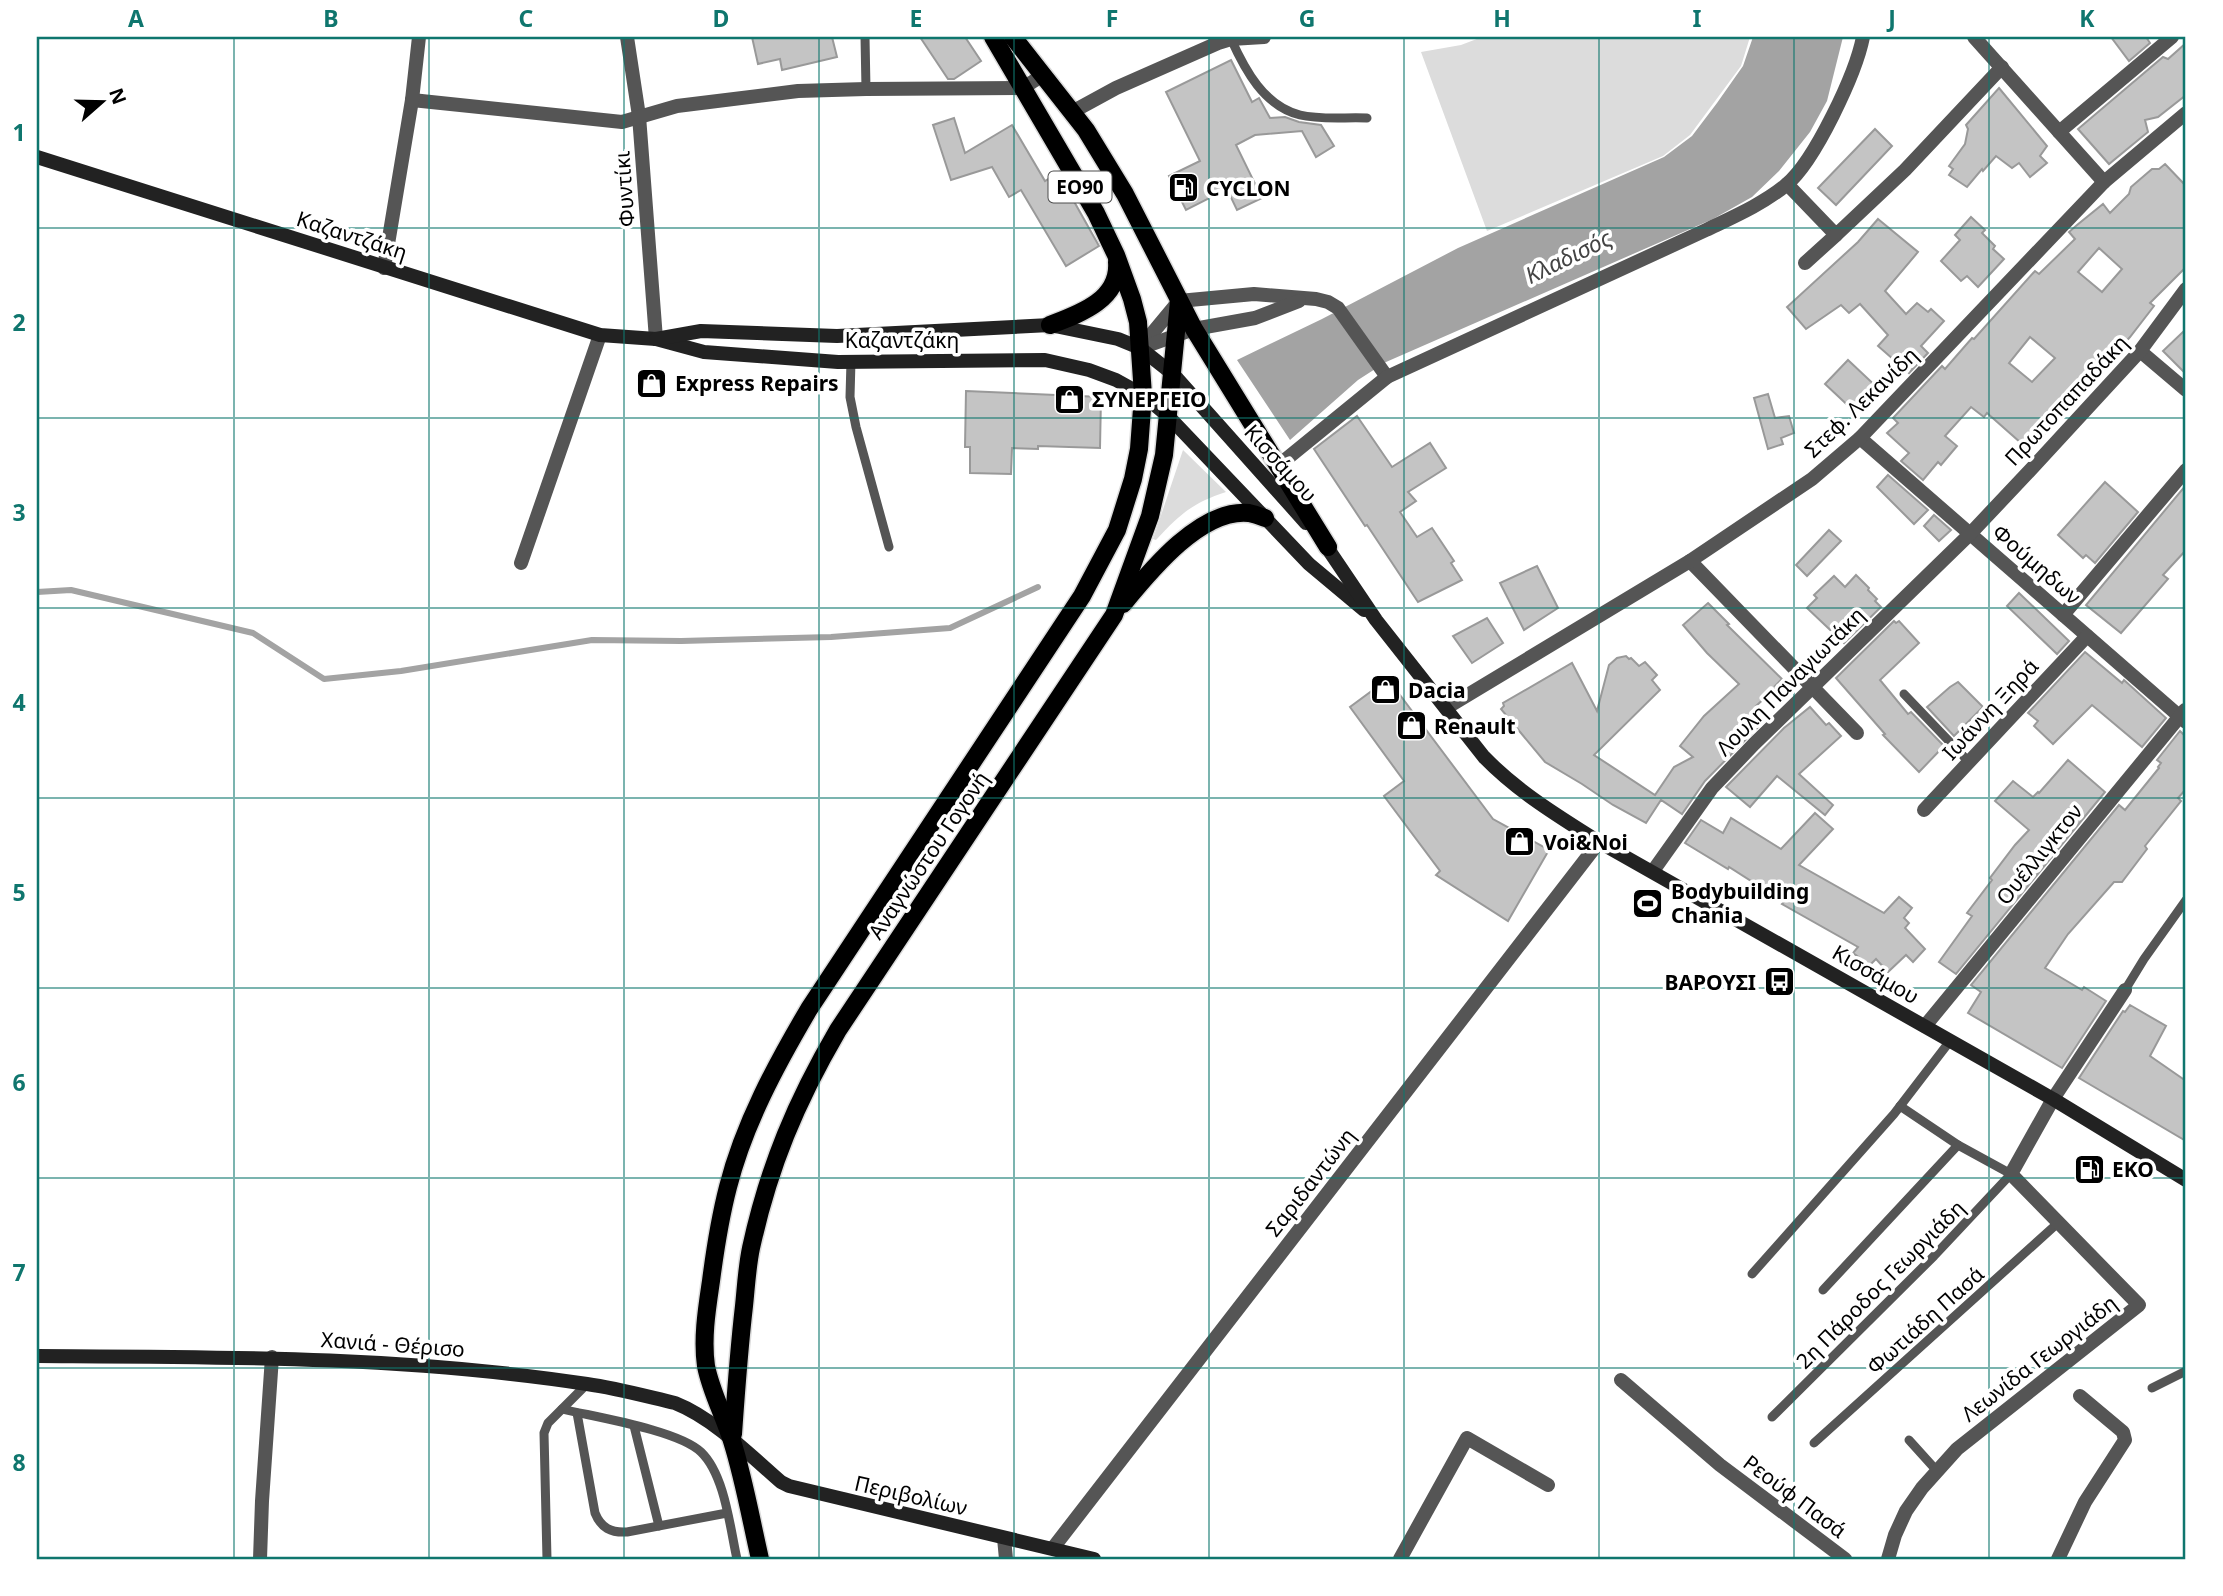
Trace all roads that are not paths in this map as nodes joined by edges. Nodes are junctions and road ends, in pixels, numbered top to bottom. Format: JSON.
{"nodes":[{"id":1,"x":627,"y":37,"type":"edge"},
{"id":2,"x":865,"y":37,"type":"edge"},
{"id":3,"x":993,"y":37,"type":"edge"},
{"id":4,"x":1013,"y":37,"type":"edge"},
{"id":5,"x":1264,"y":37,"type":"edge"},
{"id":6,"x":1863,"y":37,"type":"edge"},
{"id":7,"x":1974,"y":37,"type":"edge"},
{"id":8,"x":2172,"y":37,"type":"edge"},
{"id":9,"x":414,"y":38,"type":"edge"},
{"id":10,"x":1231,"y":39,"type":"junction"},
{"id":11,"x":2002,"y":68,"type":"junction"},
{"id":12,"x":1043,"y":75,"type":"junction"},
{"id":13,"x":1023,"y":88,"type":"junction"},
{"id":14,"x":866,"y":89,"type":"junction"},
{"id":15,"x":412,"y":100,"type":"junction"},
{"id":16,"x":1072,"y":112,"type":"junction"},
{"id":17,"x":2186,"y":113,"type":"edge"},
{"id":18,"x":639,"y":117,"type":"junction"},
{"id":19,"x":1367,"y":118,"type":"dead end"},
{"id":20,"x":2059,"y":132,"type":"junction"},
{"id":21,"x":37,"y":157,"type":"edge"},
{"id":22,"x":2104,"y":182,"type":"junction"},
{"id":23,"x":1787,"y":184,"type":"junction"},
{"id":24,"x":1836,"y":235,"type":"junction"},
{"id":25,"x":1116,"y":255,"type":"junction"},
{"id":26,"x":1805,"y":263,"type":"dead end"},
{"id":27,"x":384,"y":268,"type":"junction"},
{"id":28,"x":2186,"y":289,"type":"edge"},
{"id":29,"x":1303,"y":299,"type":"junction"},
{"id":30,"x":1179,"y":301,"type":"junction"},
{"id":31,"x":1050,"y":325,"type":"junction"},
{"id":32,"x":1194,"y":329,"type":"junction"},
{"id":33,"x":600,"y":335,"type":"junction"},
{"id":34,"x":1176,"y":335,"type":"junction"},
{"id":35,"x":656,"y":339,"type":"junction"},
{"id":36,"x":1140,"y":348,"type":"junction"},
{"id":37,"x":2140,"y":351,"type":"junction"},
{"id":38,"x":851,"y":361,"type":"junction"},
{"id":39,"x":1383,"y":372,"type":"junction"},
{"id":40,"x":1173,"y":374,"type":"junction"},
{"id":41,"x":2186,"y":390,"type":"edge"},
{"id":42,"x":1143,"y":395,"type":"junction"},
{"id":43,"x":1169,"y":417,"type":"junction"},
{"id":44,"x":1860,"y":438,"type":"junction"},
{"id":45,"x":1279,"y":465,"type":"junction"},
{"id":46,"x":2186,"y":470,"type":"edge"},
{"id":47,"x":1265,"y":518,"type":"junction"},
{"id":48,"x":1970,"y":534,"type":"junction"},
{"id":49,"x":889,"y":547,"type":"dead end"},
{"id":50,"x":1328,"y":547,"type":"junction"},
{"id":51,"x":1690,"y":561,"type":"junction"},
{"id":52,"x":521,"y":563,"type":"dead end"},
{"id":53,"x":1114,"y":615,"type":"junction"},
{"id":54,"x":2063,"y":615,"type":"junction"},
{"id":55,"x":1376,"y":620,"type":"junction"},
{"id":56,"x":2087,"y":636,"type":"junction"},
{"id":57,"x":1813,"y":688,"type":"junction"},
{"id":58,"x":1904,"y":694,"type":"dead end"},
{"id":59,"x":1446,"y":708,"type":"junction"},
{"id":60,"x":2184,"y":716,"type":"edge"},
{"id":61,"x":1857,"y":733,"type":"dead end"},
{"id":62,"x":1969,"y":762,"type":"junction"},
{"id":63,"x":1924,"y":810,"type":"dead end"},
{"id":64,"x":1600,"y":842,"type":"junction"},
{"id":65,"x":1653,"y":871,"type":"junction"},
{"id":66,"x":2186,"y":900,"type":"edge"},
{"id":67,"x":2125,"y":990,"type":"joint"},
{"id":68,"x":1925,"y":1026,"type":"junction"},
{"id":69,"x":1950,"y":1041,"type":"junction"},
{"id":70,"x":2053,"y":1099,"type":"junction"},
{"id":71,"x":1900,"y":1105,"type":"junction"},
{"id":72,"x":1958,"y":1145,"type":"junction"},
{"id":73,"x":2011,"y":1174,"type":"junction"},
{"id":74,"x":2186,"y":1180,"type":"edge"},
{"id":75,"x":2059,"y":1222,"type":"junction"},
{"id":76,"x":1752,"y":1274,"type":"dead end"},
{"id":77,"x":1823,"y":1290,"type":"dead end"},
{"id":78,"x":37,"y":1356,"type":"edge"},
{"id":79,"x":272,"y":1357,"type":"junction"},
{"id":80,"x":2186,"y":1371,"type":"edge"},
{"id":81,"x":1621,"y":1380,"type":"dead end"},
{"id":82,"x":587,"y":1384,"type":"junction"},
{"id":83,"x":2152,"y":1388,"type":"dead end"},
{"id":84,"x":2080,"y":1396,"type":"dead end"},
{"id":85,"x":562,"y":1409,"type":"junction"},
{"id":86,"x":577,"y":1413,"type":"junction"},
{"id":87,"x":1772,"y":1417,"type":"dead end"},
{"id":88,"x":635,"y":1426,"type":"junction"},
{"id":89,"x":1909,"y":1440,"type":"dead end"},
{"id":90,"x":732,"y":1441,"type":"junction"},
{"id":91,"x":1814,"y":1443,"type":"dead end"},
{"id":92,"x":1942,"y":1466,"type":"junction"},
{"id":93,"x":1548,"y":1485,"type":"dead end"},
{"id":94,"x":727,"y":1513,"type":"junction"},
{"id":95,"x":659,"y":1526,"type":"junction"},
{"id":96,"x":1004,"y":1538,"type":"junction"},
{"id":97,"x":1053,"y":1548,"type":"junction"},
{"id":98,"x":261,"y":1559,"type":"edge"},
{"id":99,"x":547,"y":1559,"type":"edge"},
{"id":100,"x":737,"y":1559,"type":"edge"},
{"id":101,"x":760,"y":1559,"type":"edge"},
{"id":102,"x":1006,"y":1559,"type":"edge"},
{"id":103,"x":1094,"y":1559,"type":"edge"},
{"id":104,"x":1400,"y":1559,"type":"edge"},
{"id":105,"x":1845,"y":1559,"type":"edge"},
{"id":106,"x":1888,"y":1559,"type":"edge"},
{"id":107,"x":2058,"y":1559,"type":"edge"}],
"edges":[{"from":1,"to":18,"type":"street","name":"Φυντίκι"},
{"from":2,"to":14,"type":"lane"},
{"from":3,"to":13,"type":"main road","number":"ΕΟ90"},
{"from":4,"to":12,"type":"main road","number":"ΕΟ90"},
{"from":5,"to":10,"type":"street"},
{"from":6,"to":23,"type":"street"},
{"from":7,"to":11,"type":"street"},
{"from":8,"to":20,"type":"street"},
{"from":9,"to":15,"type":"street"},
{"from":10,"to":16,"type":"street"},
{"from":10,"to":19,"type":"lane"},
{"from":11,"to":20,"type":"street"},
{"from":11,"to":24,"type":"street"},
{"from":12,"to":13,"type":"street"},
{"from":12,"to":16,"type":"main road","number":"ΕΟ90"},
{"from":13,"to":14,"type":"street"},
{"from":13,"to":25,"type":"main road","number":"ΕΟ90"},
{"from":14,"to":18,"type":"street"},
{"from":15,"to":18,"type":"street"},
{"from":15,"to":27,"type":"street"},
{"from":16,"to":30,"type":"main road","number":"ΕΟ90"},
{"from":17,"to":22,"type":"street","name":"Στεφ. Λεκανίδη"},
{"from":18,"to":35,"type":"street","name":"Φυντίκι"},
{"from":20,"to":22,"type":"street"},
{"from":21,"to":27,"type":"main road","name":"Καζαντζάκη"},
{"from":22,"to":44,"type":"street","name":"Στεφ. Λεκανίδη"},
{"from":23,"to":24,"type":"street"},
{"from":23,"to":39,"type":"street"},
{"from":24,"to":26,"type":"street"},
{"from":25,"to":31,"type":"main road"},
{"from":25,"to":36,"type":"main road","number":"ΕΟ90"},
{"from":27,"to":33,"type":"main road","name":"Καζαντζάκη"},
{"from":28,"to":37,"type":"street","name":"Πρωτοπαπαδάκη"},
{"from":29,"to":30,"type":"street"},
{"from":29,"to":32,"type":"street"},
{"from":29,"to":39,"type":"street"},
{"from":30,"to":32,"type":"main road","number":"ΕΟ90"},
{"from":30,"to":34,"type":"main road","name":"Αναγνώστου Γογονή"},
{"from":30,"to":36,"type":"street"},
{"from":31,"to":35,"type":"main road","name":"Καζαντζάκη"},
{"from":31,"to":36,"type":"main road","name":"Καζαντζάκη"},
{"from":32,"to":34,"type":"street"},
{"from":32,"to":45,"type":"main road","number":"ΕΟ90"},
{"from":33,"to":35,"type":"main road","name":"Καζαντζάκη"},
{"from":33,"to":52,"type":"street"},
{"from":34,"to":36,"type":"street"},
{"from":34,"to":40,"type":"main road","name":"Αναγνώστου Γογονή"},
{"from":35,"to":38,"type":"main road","name":"Καζαντζάκη"},
{"from":36,"to":40,"type":"main road","name":"Κισσάμου","number":"ΕΟ90"},
{"from":36,"to":42,"type":"main road","number":"ΕΟ90"},
{"from":37,"to":41,"type":"street"},
{"from":37,"to":48,"type":"street","name":"Πρωτοπαπαδάκη"},
{"from":38,"to":42,"type":"main road","name":"Καζαντζάκη"},
{"from":38,"to":49,"type":"lane"},
{"from":39,"to":45,"type":"street"},
{"from":40,"to":43,"type":"main road","name":"Αναγνώστου Γογονή"},
{"from":40,"to":50,"type":"main road","name":"Κισσάμου","number":"ΕΟ90"},
{"from":42,"to":43,"type":"main road","name":"Κισσάμου","number":"ΕΟ90"},
{"from":42,"to":90,"type":"main road","name":"Αναγνώστου Γογονή"},
{"from":43,"to":47,"type":"main road","name":"Κισσάμου","number":"ΕΟ90"},
{"from":43,"to":53,"type":"main road","name":"Αναγνώστου Γογονή"},
{"from":44,"to":48,"type":"street","name":"Φούμηδων"},
{"from":44,"to":51,"type":"street","name":"Στεφ. Λεκανίδη"},
{"from":45,"to":50,"type":"main road","number":"ΕΟ90"},
{"from":46,"to":54,"type":"street"},
{"from":47,"to":53,"type":"main road"},
{"from":47,"to":55,"type":"main road","name":"Κισσάμου","number":"ΕΟ90"},
{"from":48,"to":54,"type":"street","name":"Φούμηδων"},
{"from":48,"to":57,"type":"street","name":"Λουλη Παναγιωτάκη"},
{"from":50,"to":55,"type":"main road","name":"Κισσάμου","number":"ΕΟ90"},
{"from":51,"to":57,"type":"street"},
{"from":51,"to":59,"type":"street","name":"Στεφ. Λεκανίδη"},
{"from":53,"to":90,"type":"main road","name":"Αναγνώστου Γογονή"},
{"from":54,"to":56,"type":"street","name":"Φούμηδων"},
{"from":55,"to":59,"type":"main road","name":"Κισσάμου","number":"ΕΟ90"},
{"from":56,"to":60,"type":"street","name":"Φούμηδων"},
{"from":56,"to":62,"type":"street","name":"Ιωάννη Ξηρά"},
{"from":57,"to":61,"type":"street"},
{"from":57,"to":65,"type":"street","name":"Λουλη Παναγιωτάκη"},
{"from":58,"to":62,"type":"lane"},
{"from":59,"to":64,"type":"main road","name":"Κισσάμου","number":"ΕΟ90"},
{"from":60,"to":68,"type":"street","name":"Ουέλλιγκτον"},
{"from":62,"to":63,"type":"street","name":"Ιωάννη Ξηρά"},
{"from":64,"to":65,"type":"main road","name":"Κισσάμου","number":"ΕΟ90"},
{"from":64,"to":97,"type":"street","name":"Σαριδαντώνη"},
{"from":65,"to":68,"type":"main road","name":"Κισσάμου","number":"ΕΟ90"},
{"from":66,"to":67,"type":"lane"},
{"from":67,"to":70,"type":"street"},
{"from":68,"to":69,"type":"main road","name":"Κισσάμου","number":"ΕΟ90"},
{"from":69,"to":70,"type":"main road","name":"Κισσάμου","number":"ΕΟ90"},
{"from":69,"to":71,"type":"lane"},
{"from":70,"to":73,"type":"street"},
{"from":70,"to":74,"type":"main road","name":"Κισσάμου","number":"ΕΟ90"},
{"from":71,"to":72,"type":"lane","name":"Λεωνίδα Γεωργιάδη"},
{"from":71,"to":76,"type":"lane"},
{"from":72,"to":73,"type":"lane","name":"Λεωνίδα Γεωργιάδη"},
{"from":72,"to":77,"type":"lane"},
{"from":73,"to":75,"type":"street","name":"Λεωνίδα Γεωργιάδη"},
{"from":73,"to":87,"type":"lane","name":"2η Πάροδος Γεωργιάδη"},
{"from":75,"to":91,"type":"lane","name":"Φωτιάδη Πασά"},
{"from":75,"to":92,"type":"street","name":"Λεωνίδα Γεωργιάδη"},
{"from":78,"to":79,"type":"main road","name":"Χανιά - Θέρισο"},
{"from":79,"to":82,"type":"main road","name":"Χανιά - Θέρισο"},
{"from":79,"to":98,"type":"street"},
{"from":80,"to":83,"type":"lane"},
{"from":81,"to":105,"type":"street","name":"Ρεούφ Πασά"},
{"from":82,"to":85,"type":"lane"},
{"from":82,"to":90,"type":"main road","name":"Χανιά - Θέρισο"},
{"from":84,"to":107,"type":"street"},
{"from":85,"to":86,"type":"lane"},
{"from":85,"to":99,"type":"lane"},
{"from":86,"to":88,"type":"lane"},
{"from":86,"to":95,"type":"lane"},
{"from":88,"to":94,"type":"lane"},
{"from":88,"to":95,"type":"lane"},
{"from":89,"to":92,"type":"lane"},
{"from":90,"to":96,"type":"main road","name":"Περιβολίων"},
{"from":90,"to":101,"type":"main road","name":"Αναγνώστου Γογονή"},
{"from":92,"to":106,"type":"street","name":"Λεωνίδα Γεωργιάδη"},
{"from":93,"to":104,"type":"street"},
{"from":94,"to":95,"type":"lane"},
{"from":94,"to":100,"type":"lane"},
{"from":96,"to":97,"type":"main road","name":"Περιβολίων"},
{"from":96,"to":102,"type":"street"},
{"from":97,"to":103,"type":"main road","name":"Περιβολίων"}]}
